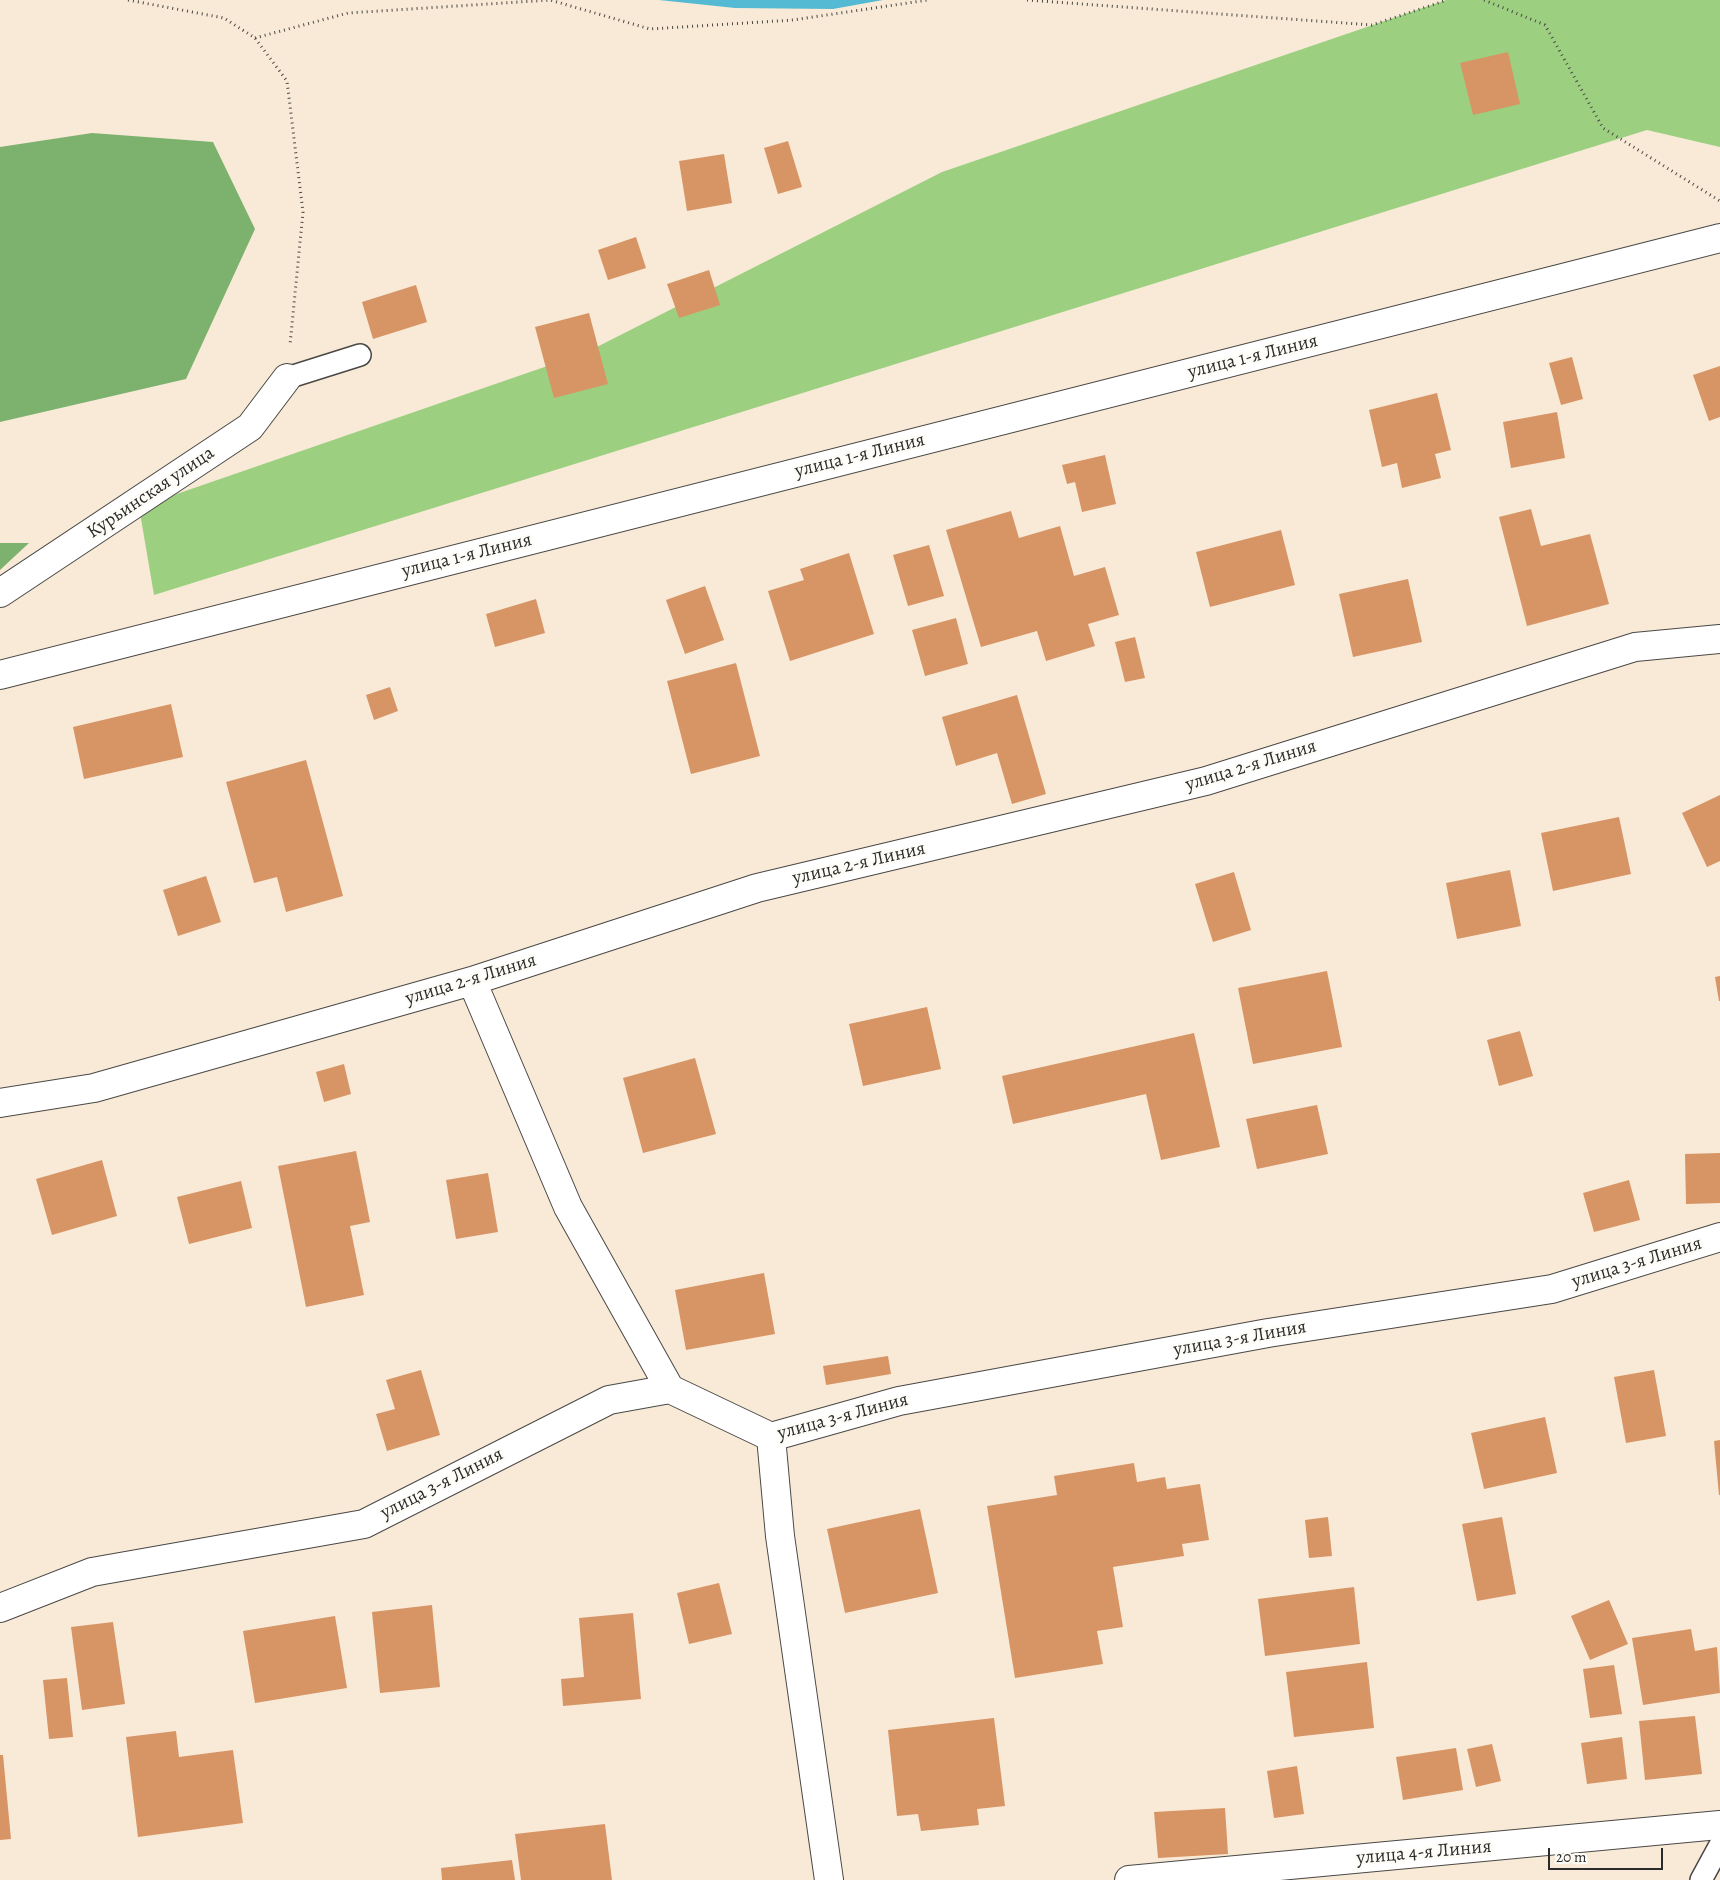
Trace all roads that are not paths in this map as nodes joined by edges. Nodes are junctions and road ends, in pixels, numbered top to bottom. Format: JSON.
{"nodes":[{"id":1,"x":1720,"y":238,"type":"edge"},
{"id":2,"x":360,"y":355,"type":"dead end"},
{"id":3,"x":287,"y":378,"type":"joint"},
{"id":4,"x":0,"y":593,"type":"edge"},
{"id":5,"x":1720,"y":639,"type":"edge"},
{"id":6,"x":0,"y":675,"type":"edge"},
{"id":7,"x":472,"y":981,"type":"junction"},
{"id":8,"x":0,"y":1103,"type":"edge"},
{"id":9,"x":1720,"y":1237,"type":"edge"},
{"id":10,"x":670,"y":1389,"type":"junction"},
{"id":11,"x":770,"y":1437,"type":"junction"},
{"id":12,"x":0,"y":1608,"type":"edge"},
{"id":13,"x":1720,"y":1825,"type":"edge"},
{"id":14,"x":1720,"y":1845,"type":"edge"},
{"id":15,"x":829,"y":1880,"type":"edge"},
{"id":16,"x":1129,"y":1880,"type":"edge"},
{"id":17,"x":1701,"y":1880,"type":"edge"}],
"edges":[{"from":1,"to":6,"type":"street","name":"улица 1-я Линия"},
{"from":2,"to":3,"type":"lane"},
{"from":3,"to":4,"type":"street","name":"Курьинская улица"},
{"from":5,"to":7,"type":"street","name":"улица 2-я Линия"},
{"from":7,"to":8,"type":"street","name":"улица 2-я Линия"},
{"from":7,"to":10,"type":"street"},
{"from":9,"to":11,"type":"street","name":"улица 3-я Линия"},
{"from":10,"to":11,"type":"street","name":"улица 3-я Линия"},
{"from":10,"to":12,"type":"street","name":"улица 3-я Линия"},
{"from":11,"to":15,"type":"street"},
{"from":13,"to":16,"type":"street","name":"улица 4-я Линия"},
{"from":14,"to":17,"type":"lane"}]}
